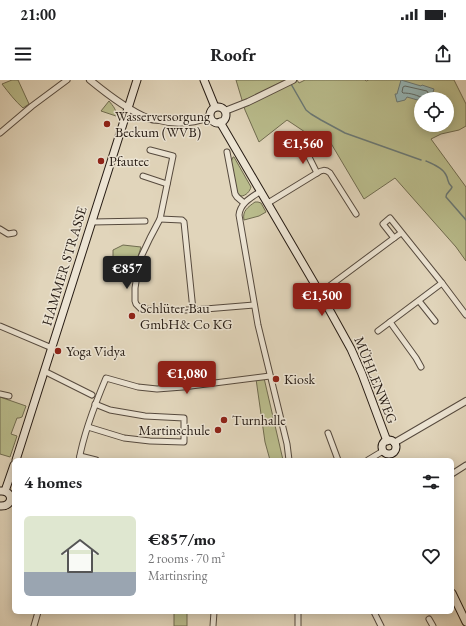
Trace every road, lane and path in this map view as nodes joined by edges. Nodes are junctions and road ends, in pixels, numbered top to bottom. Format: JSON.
{"nodes":[{"id":1,"x":67,"y":80,"type":"edge"},
{"id":2,"x":90,"y":80,"type":"edge"},
{"id":3,"x":137,"y":80,"type":"edge"},
{"id":4,"x":204,"y":80,"type":"edge"},
{"id":5,"x":293,"y":80,"type":"edge"},
{"id":6,"x":128,"y":107,"type":"junction"},
{"id":7,"x":214,"y":107,"type":"junction"},
{"id":8,"x":225,"y":111,"type":"junction"},
{"id":9,"x":210,"y":117,"type":"junction"},
{"id":10,"x":220,"y":122,"type":"junction"},
{"id":11,"x":0,"y":133,"type":"edge"},
{"id":12,"x":150,"y":150,"type":"dead end"},
{"id":13,"x":307,"y":151,"type":"dead end"},
{"id":14,"x":227,"y":152,"type":"dead end"},
{"id":15,"x":317,"y":173,"type":"junction"},
{"id":16,"x":142,"y":176,"type":"dead end"},
{"id":17,"x":167,"y":184,"type":"junction"},
{"id":18,"x":261,"y":191,"type":"junction"},
{"id":19,"x":244,"y":203,"type":"junction"},
{"id":20,"x":268,"y":203,"type":"junction"},
{"id":21,"x":356,"y":214,"type":"dead end"},
{"id":22,"x":160,"y":219,"type":"junction"},
{"id":23,"x":145,"y":221,"type":"dead end"},
{"id":24,"x":92,"y":222,"type":"junction"},
{"id":25,"x":0,"y":229,"type":"edge"},
{"id":26,"x":14,"y":233,"type":"dead end"},
{"id":27,"x":401,"y":233,"type":"junction"},
{"id":28,"x":394,"y":238,"type":"junction"},
{"id":29,"x":442,"y":283,"type":"junction"},
{"id":30,"x":320,"y":293,"type":"junction"},
{"id":31,"x":419,"y":301,"type":"junction"},
{"id":32,"x":254,"y":305,"type":"junction"},
{"id":33,"x":193,"y":310,"type":"junction"},
{"id":34,"x":466,"y":315,"type":"edge"},
{"id":35,"x":435,"y":321,"type":"dead end"},
{"id":36,"x":390,"y":322,"type":"junction"},
{"id":37,"x":0,"y":326,"type":"edge"},
{"id":38,"x":378,"y":331,"type":"dead end"},
{"id":39,"x":52,"y":348,"type":"junction"},
{"id":40,"x":421,"y":367,"type":"dead end"},
{"id":41,"x":44,"y":371,"type":"junction"},
{"id":42,"x":270,"y":376,"type":"junction"},
{"id":43,"x":0,"y":394,"type":"edge"},
{"id":44,"x":92,"y":395,"type":"dead end"},
{"id":45,"x":9,"y":396,"type":"dead end"},
{"id":46,"x":466,"y":401,"type":"edge"},
{"id":47,"x":95,"y":404,"type":"junction"},
{"id":48,"x":88,"y":427,"type":"junction"},
{"id":49,"x":328,"y":433,"type":"dead end"},
{"id":50,"x":387,"y":441,"type":"junction"},
{"id":51,"x":394,"y":443,"type":"junction"},
{"id":52,"x":383,"y":451,"type":"junction"},
{"id":53,"x":393,"y":457,"type":"edge"},
{"id":54,"x":17,"y":458,"type":"edge"},
{"id":55,"x":80,"y":458,"type":"edge"},
{"id":56,"x":289,"y":458,"type":"edge"},
{"id":57,"x":337,"y":458,"type":"edge"},
{"id":58,"x":371,"y":458,"type":"edge"},
{"id":59,"x":466,"y":465,"type":"edge"},
{"id":60,"x":12,"y":469,"type":"edge"},
{"id":61,"x":454,"y":473,"type":"edge"},
{"id":62,"x":2,"y":491,"type":"edge"},
{"id":63,"x":12,"y":500,"type":"edge"},
{"id":64,"x":0,"y":506,"type":"edge"},
{"id":65,"x":454,"y":598,"type":"edge"},
{"id":66,"x":37,"y":614,"type":"edge"},
{"id":67,"x":214,"y":614,"type":"edge"},
{"id":68,"x":298,"y":614,"type":"edge"},
{"id":69,"x":375,"y":614,"type":"edge"},
{"id":70,"x":429,"y":619,"type":"dead end"},
{"id":71,"x":466,"y":622,"type":"edge"},
{"id":72,"x":34,"y":626,"type":"edge"},
{"id":73,"x":214,"y":626,"type":"edge"},
{"id":74,"x":298,"y":626,"type":"edge"},
{"id":75,"x":381,"y":626,"type":"edge"},
{"id":76,"x":433,"y":626,"type":"edge"}],
"edges":[{"from":1,"to":11,"type":"street"},
{"from":2,"to":6,"type":"street"},
{"from":3,"to":6,"type":"main road","name":"HAMMER STRASSE"},
{"from":4,"to":7,"type":"main road"},
{"from":5,"to":8,"type":"street"},
{"from":6,"to":9,"type":"street"},
{"from":6,"to":24,"type":"main road","name":"HAMMER STRASSE"},
{"from":7,"to":8,"type":"main road"},
{"from":7,"to":9,"type":"main road"},
{"from":8,"to":10,"type":"main road"},
{"from":9,"to":10,"type":"main road"},
{"from":10,"to":18,"type":"main road","name":"MÜHLENWEG"},
{"from":12,"to":17,"type":"street"},
{"from":13,"to":15,"type":"street"},
{"from":14,"to":19,"type":"street"},
{"from":15,"to":20,"type":"street"},
{"from":15,"to":21,"type":"street"},
{"from":16,"to":17,"type":"street"},
{"from":17,"to":22,"type":"street"},
{"from":18,"to":19,"type":"street"},
{"from":18,"to":20,"type":"main road","name":"MÜHLENWEG"},
{"from":19,"to":32,"type":"street"},
{"from":20,"to":30,"type":"main road","name":"MÜHLENWEG"},
{"from":22,"to":33,"type":"street"},
{"from":22,"to":33,"type":"street"},
{"from":23,"to":24,"type":"street"},
{"from":24,"to":39,"type":"main road","name":"HAMMER STRASSE"},
{"from":25,"to":26,"type":"street"},
{"from":27,"to":28,"type":"street"},
{"from":27,"to":28,"type":"street"},
{"from":27,"to":29,"type":"street"},
{"from":28,"to":30,"type":"street"},
{"from":29,"to":31,"type":"street"},
{"from":29,"to":34,"type":"street"},
{"from":30,"to":50,"type":"main road","name":"MÜHLENWEG"},
{"from":31,"to":35,"type":"street"},
{"from":31,"to":36,"type":"street"},
{"from":32,"to":33,"type":"street"},
{"from":32,"to":42,"type":"street"},
{"from":36,"to":38,"type":"street"},
{"from":36,"to":40,"type":"street"},
{"from":37,"to":39,"type":"street"},
{"from":39,"to":41,"type":"main road","name":"HAMMER STRASSE"},
{"from":41,"to":44,"type":"street"},
{"from":41,"to":54,"type":"main road","name":"HAMMER STRASSE"},
{"from":42,"to":47,"type":"street"},
{"from":42,"to":56,"type":"street"},
{"from":43,"to":45,"type":"street"},
{"from":46,"to":51,"type":"street"},
{"from":47,"to":48,"type":"street"},
{"from":47,"to":48,"type":"street"},
{"from":48,"to":55,"type":"street"},
{"from":49,"to":57,"type":"street"},
{"from":50,"to":51,"type":"main road","name":"MÜHLENWEG"},
{"from":50,"to":52,"type":"main road","name":"MÜHLENWEG"},
{"from":51,"to":53,"type":"main road","name":"MÜHLENWEG"},
{"from":52,"to":53,"type":"main road","name":"MÜHLENWEG"},
{"from":52,"to":58,"type":"street"},
{"from":59,"to":61,"type":"street"},
{"from":60,"to":62,"type":"main road"},
{"from":62,"to":63,"type":"main road"},
{"from":63,"to":64,"type":"main road"},
{"from":65,"to":71,"type":"main road"},
{"from":66,"to":72,"type":"street"},
{"from":67,"to":73,"type":"street"},
{"from":68,"to":74,"type":"street"},
{"from":69,"to":75,"type":"street"},
{"from":70,"to":76,"type":"street"}]}
